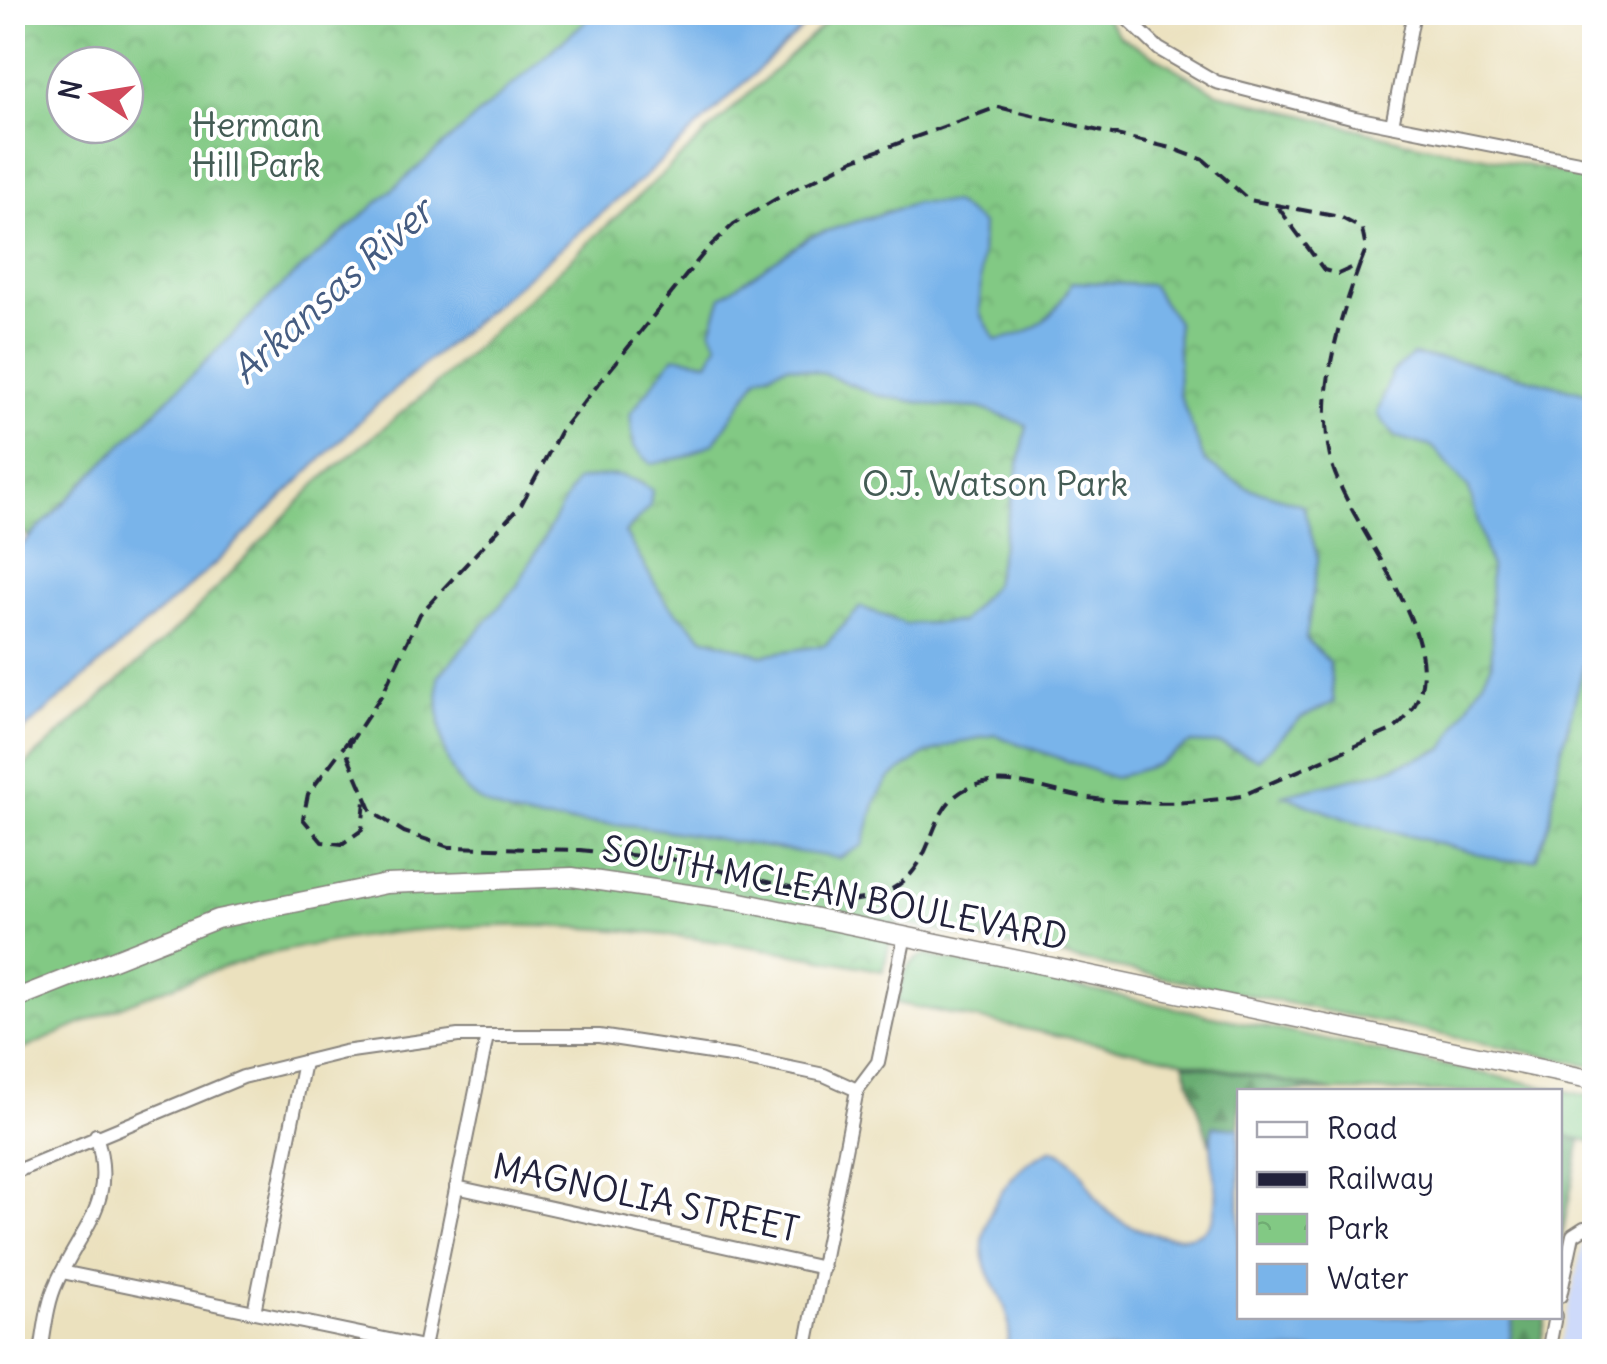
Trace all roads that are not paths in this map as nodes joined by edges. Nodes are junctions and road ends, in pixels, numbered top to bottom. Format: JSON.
{"nodes":[{"id":1,"x":1120,"y":12,"type":"edge"},
{"id":2,"x":1414,"y":12,"type":"edge"},
{"id":3,"x":1392,"y":125,"type":"junction"},
{"id":4,"x":1594,"y":165,"type":"edge"},
{"id":5,"x":905,"y":936,"type":"junction"},
{"id":6,"x":12,"y":1000,"type":"edge"},
{"id":7,"x":488,"y":1036,"type":"junction"},
{"id":8,"x":304,"y":1062,"type":"junction"},
{"id":9,"x":1594,"y":1080,"type":"edge"},
{"id":10,"x":857,"y":1090,"type":"junction"},
{"id":11,"x":96,"y":1135,"type":"junction"},
{"id":12,"x":12,"y":1173,"type":"edge"},
{"id":13,"x":456,"y":1188,"type":"junction"},
{"id":14,"x":1594,"y":1230,"type":"edge"},
{"id":15,"x":822,"y":1268,"type":"junction"},
{"id":16,"x":62,"y":1272,"type":"junction"},
{"id":17,"x":1562,"y":1285,"type":"edge"},
{"id":18,"x":254,"y":1312,"type":"junction"},
{"id":19,"x":1554,"y":1319,"type":"edge"},
{"id":20,"x":423,"y":1349,"type":"edge"},
{"id":21,"x":41,"y":1352,"type":"edge"},
{"id":22,"x":448,"y":1352,"type":"edge"},
{"id":23,"x":806,"y":1352,"type":"edge"},
{"id":24,"x":1548,"y":1352,"type":"edge"}],
"edges":[{"from":1,"to":3,"type":"street"},
{"from":2,"to":3,"type":"street"},
{"from":3,"to":4,"type":"street"},
{"from":5,"to":6,"type":"main road","name":"SOUTH MCLEAN BOULEVARD"},
{"from":5,"to":9,"type":"main road","name":"SOUTH MCLEAN BOULEVARD"},
{"from":5,"to":10,"type":"street"},
{"from":7,"to":8,"type":"street"},
{"from":7,"to":10,"type":"street"},
{"from":7,"to":13,"type":"street"},
{"from":8,"to":11,"type":"street"},
{"from":8,"to":18,"type":"street"},
{"from":10,"to":15,"type":"street"},
{"from":11,"to":12,"type":"street"},
{"from":11,"to":16,"type":"street"},
{"from":13,"to":15,"type":"street","name":"MAGNOLIA STREET"},
{"from":13,"to":20,"type":"street"},
{"from":14,"to":17,"type":"street"},
{"from":15,"to":23,"type":"street"},
{"from":16,"to":18,"type":"street"},
{"from":16,"to":21,"type":"street"},
{"from":18,"to":20,"type":"street"},
{"from":19,"to":24,"type":"street"},
{"from":20,"to":22,"type":"street"}]}
